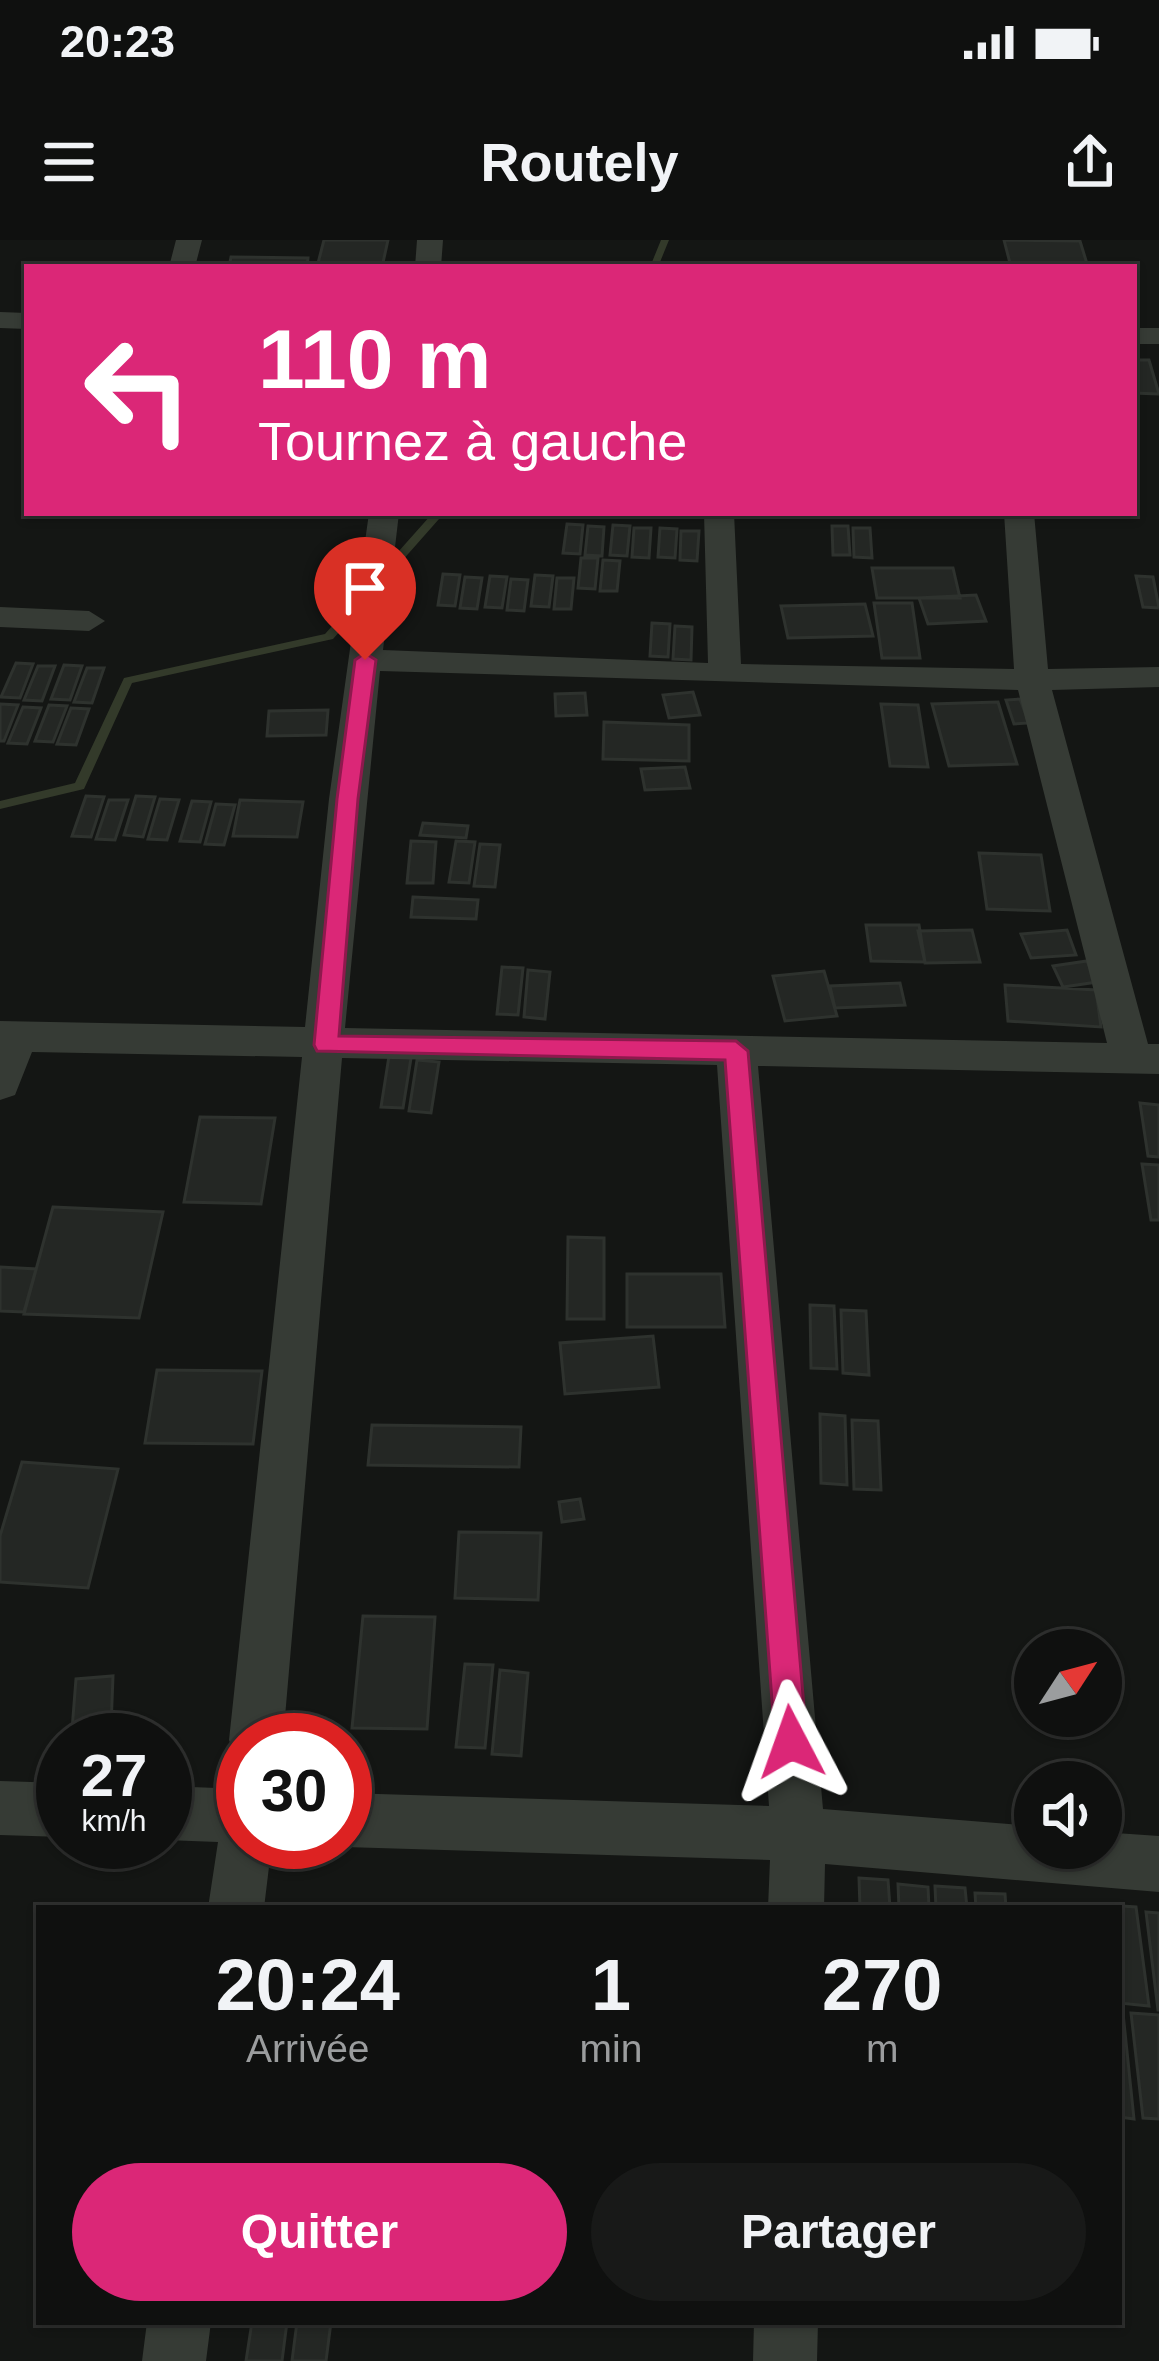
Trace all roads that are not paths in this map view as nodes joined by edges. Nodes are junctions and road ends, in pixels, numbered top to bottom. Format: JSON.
{"nodes":[{"id":1,"x":384,"y":516,"type":"edge"},
{"id":2,"x":719,"y":516,"type":"edge"},
{"id":3,"x":1018,"y":516,"type":"edge"},
{"id":4,"x":0,"y":617,"type":"edge"},
{"id":5,"x":89,"y":621,"type":"dead end"},
{"id":6,"x":365,"y":660,"type":"junction"},
{"id":7,"x":725,"y":674,"type":"junction"},
{"id":8,"x":1159,"y":677,"type":"edge"},
{"id":9,"x":1032,"y":680,"type":"junction"},
{"id":10,"x":8,"y":1036,"type":"edge"},
{"id":11,"x":326,"y":1045,"type":"junction"},
{"id":12,"x":736,"y":1051,"type":"junction"},
{"id":13,"x":1145,"y":1058,"type":"edge"},
{"id":14,"x":0,"y":1084,"type":"edge"},
{"id":15,"x":259,"y":1713,"type":"edge"},
{"id":16,"x":0,"y":1808,"type":"edge"},
{"id":17,"x":36,"y":1809,"type":"edge"},
{"id":18,"x":372,"y":1821,"type":"edge"},
{"id":19,"x":798,"y":1834,"type":"junction"},
{"id":20,"x":1159,"y":1864,"type":"edge"},
{"id":21,"x":241,"y":1869,"type":"edge"},
{"id":22,"x":236,"y":1905,"type":"edge"},
{"id":23,"x":796,"y":1905,"type":"edge"},
{"id":24,"x":179,"y":2325,"type":"edge"},
{"id":25,"x":785,"y":2325,"type":"edge"},
{"id":26,"x":174,"y":2361,"type":"edge"},
{"id":27,"x":784,"y":2361,"type":"edge"}],
"edges":[{"from":1,"to":6,"type":"street"},
{"from":2,"to":7,"type":"street"},
{"from":3,"to":9,"type":"street"},
{"from":4,"to":5,"type":"street"},
{"from":6,"to":7,"type":"street"},
{"from":6,"to":11,"type":"street"},
{"from":7,"to":9,"type":"street"},
{"from":8,"to":9,"type":"street"},
{"from":9,"to":13,"type":"street"},
{"from":10,"to":11,"type":"street"},
{"from":10,"to":14,"type":"street"},
{"from":11,"to":12,"type":"street"},
{"from":11,"to":15,"type":"street"},
{"from":12,"to":13,"type":"street"},
{"from":12,"to":19,"type":"street"},
{"from":16,"to":17,"type":"street"},
{"from":18,"to":19,"type":"street"},
{"from":19,"to":20,"type":"street"},
{"from":19,"to":23,"type":"street"},
{"from":21,"to":22,"type":"street"},
{"from":24,"to":26,"type":"street"},
{"from":25,"to":27,"type":"street"}]}
